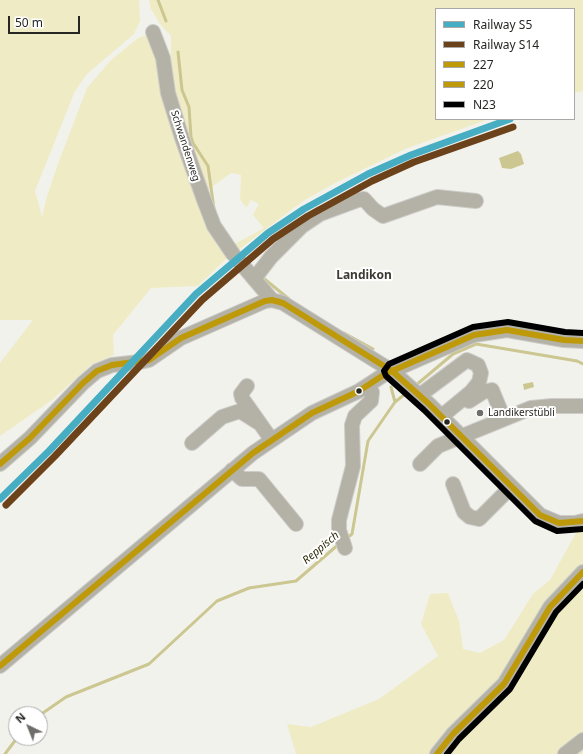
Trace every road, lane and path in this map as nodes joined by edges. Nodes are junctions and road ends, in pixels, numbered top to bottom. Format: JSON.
{"nodes":[{"id":1,"x":153,"y":32,"type":"dead end"},
{"id":2,"x":476,"y":201,"type":"dead end"},
{"id":3,"x":254,"y":279,"type":"junction"},
{"id":4,"x":272,"y":300,"type":"junction"},
{"id":5,"x":583,"y":341,"type":"edge"},
{"id":6,"x":392,"y":371,"type":"junction"},
{"id":7,"x":247,"y":386,"type":"dead end"},
{"id":8,"x":368,"y":386,"type":"junction"},
{"id":9,"x":418,"y":394,"type":"junction"},
{"id":10,"x":583,"y":406,"type":"edge"},
{"id":11,"x":444,"y":418,"type":"junction"},
{"id":12,"x":504,"y":419,"type":"junction"},
{"id":13,"x":259,"y":422,"type":"junction"},
{"id":14,"x":461,"y":436,"type":"junction"},
{"id":15,"x":271,"y":439,"type":"junction"},
{"id":16,"x":192,"y":444,"type":"dead end"},
{"id":17,"x":0,"y":464,"type":"edge"},
{"id":18,"x":420,"y":464,"type":"dead end"},
{"id":19,"x":232,"y":470,"type":"junction"},
{"id":20,"x":453,"y":484,"type":"dead end"},
{"id":21,"x":511,"y":487,"type":"junction"},
{"id":22,"x":583,"y":521,"type":"edge"},
{"id":23,"x":296,"y":524,"type":"dead end"},
{"id":24,"x":345,"y":548,"type":"dead end"},
{"id":25,"x":583,"y":572,"type":"edge"},
{"id":26,"x":0,"y":666,"type":"edge"},
{"id":27,"x":583,"y":740,"type":"edge"},
{"id":28,"x":437,"y":754,"type":"edge"},
{"id":29,"x":565,"y":754,"type":"edge"}],
"edges":[{"from":1,"to":3,"type":"street","name":"Schwandenweg"},
{"from":2,"to":3,"type":"street"},
{"from":3,"to":4,"type":"street","name":"Schwandenweg"},
{"from":4,"to":6,"type":"street"},
{"from":4,"to":17,"type":"street"},
{"from":5,"to":6,"type":"street"},
{"from":6,"to":8,"type":"street"},
{"from":6,"to":9,"type":"street"},
{"from":7,"to":13,"type":"street"},
{"from":8,"to":15,"type":"street"},
{"from":8,"to":24,"type":"street"},
{"from":9,"to":11,"type":"street"},
{"from":9,"to":11,"type":"street"},
{"from":10,"to":12,"type":"street"},
{"from":11,"to":12,"type":"street"},
{"from":11,"to":14,"type":"street"},
{"from":12,"to":14,"type":"street"},
{"from":13,"to":15,"type":"street"},
{"from":13,"to":16,"type":"street"},
{"from":14,"to":18,"type":"street"},
{"from":14,"to":21,"type":"street"},
{"from":15,"to":19,"type":"street"},
{"from":19,"to":23,"type":"street"},
{"from":19,"to":26,"type":"street"},
{"from":20,"to":21,"type":"street"},
{"from":21,"to":22,"type":"street"},
{"from":25,"to":28,"type":"street"},
{"from":27,"to":29,"type":"street"}]}
